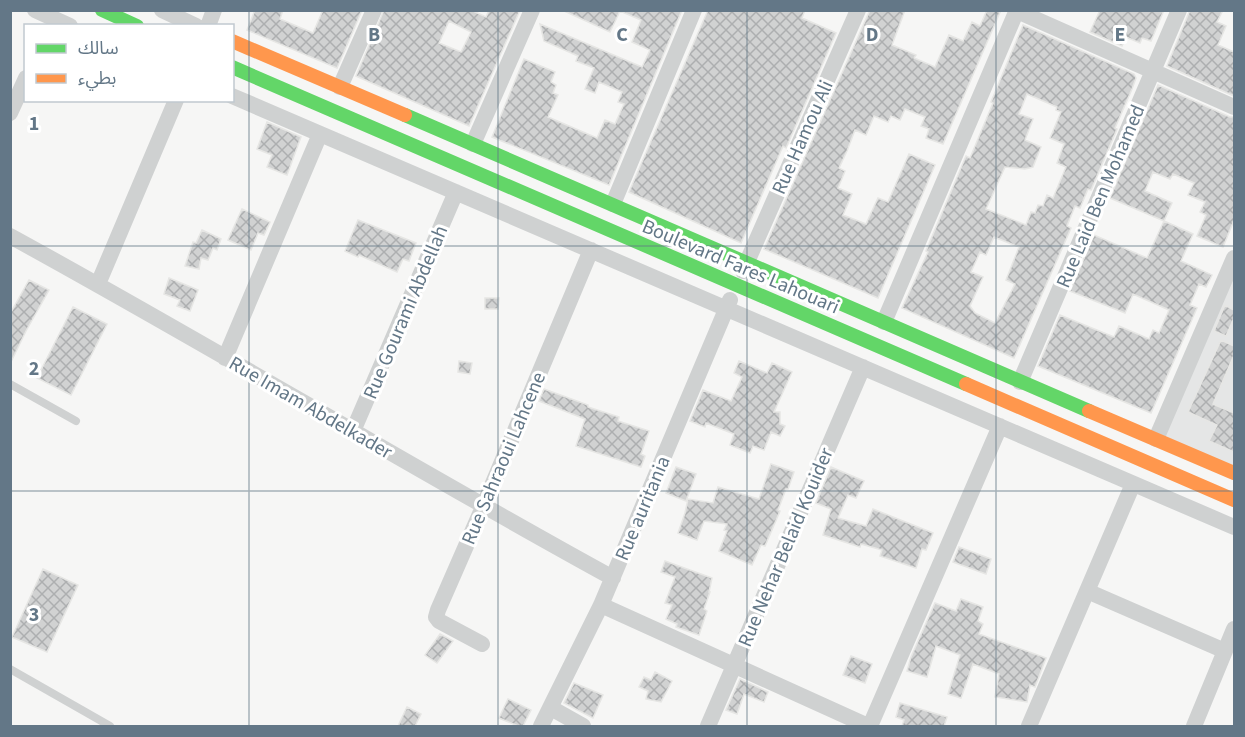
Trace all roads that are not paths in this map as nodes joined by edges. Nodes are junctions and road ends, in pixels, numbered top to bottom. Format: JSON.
{"nodes":[{"id":1,"x":35,"y":10,"type":"edge"},
{"id":2,"x":102,"y":10,"type":"edge"},
{"id":3,"x":162,"y":10,"type":"edge"},
{"id":4,"x":374,"y":10,"type":"edge"},
{"id":5,"x":532,"y":10,"type":"edge"},
{"id":6,"x":694,"y":10,"type":"edge"},
{"id":7,"x":858,"y":10,"type":"edge"},
{"id":8,"x":1179,"y":10,"type":"edge"},
{"id":9,"x":1016,"y":11,"type":"edge"},
{"id":10,"x":50,"y":22,"type":"edge"},
{"id":11,"x":133,"y":24,"type":"edge"},
{"id":12,"x":192,"y":24,"type":"edge"},
{"id":13,"x":234,"y":42,"type":"edge"},
{"id":14,"x":234,"y":68,"type":"edge"},
{"id":15,"x":1153,"y":72,"type":"junction"},
{"id":16,"x":24,"y":82,"type":"edge"},
{"id":17,"x":340,"y":87,"type":"junction"},
{"id":18,"x":234,"y":97,"type":"edge"},
{"id":19,"x":175,"y":102,"type":"edge"},
{"id":20,"x":1234,"y":107,"type":"edge"},
{"id":21,"x":10,"y":113,"type":"edge"},
{"id":22,"x":320,"y":134,"type":"junction"},
{"id":23,"x":473,"y":144,"type":"junction"},
{"id":24,"x":456,"y":192,"type":"junction"},
{"id":25,"x":613,"y":204,"type":"junction"},
{"id":26,"x":10,"y":236,"type":"edge"},
{"id":27,"x":591,"y":250,"type":"junction"},
{"id":28,"x":1234,"y":258,"type":"edge"},
{"id":29,"x":746,"y":263,"type":"junction"},
{"id":30,"x":98,"y":284,"type":"junction"},
{"id":31,"x":737,"y":286,"type":"junction"},
{"id":32,"x":726,"y":308,"type":"junction"},
{"id":33,"x":884,"y":322,"type":"junction"},
{"id":34,"x":225,"y":358,"type":"junction"},
{"id":35,"x":863,"y":367,"type":"junction"},
{"id":36,"x":1020,"y":382,"type":"junction"},
{"id":37,"x":10,"y":384,"type":"edge"},
{"id":38,"x":76,"y":421,"type":"dead end"},
{"id":39,"x":1000,"y":426,"type":"junction"},
{"id":40,"x":353,"y":432,"type":"junction"},
{"id":41,"x":1156,"y":439,"type":"junction"},
{"id":42,"x":1234,"y":473,"type":"edge"},
{"id":43,"x":1133,"y":484,"type":"junction"},
{"id":44,"x":1234,"y":500,"type":"edge"},
{"id":45,"x":483,"y":507,"type":"junction"},
{"id":46,"x":1234,"y":527,"type":"edge"},
{"id":47,"x":613,"y":578,"type":"junction"},
{"id":48,"x":1087,"y":591,"type":"junction"},
{"id":49,"x":601,"y":605,"type":"junction"},
{"id":50,"x":1234,"y":629,"type":"edge"},
{"id":51,"x":482,"y":644,"type":"dead end"},
{"id":52,"x":1225,"y":651,"type":"junction"},
{"id":53,"x":734,"y":665,"type":"junction"},
{"id":54,"x":10,"y":669,"type":"edge"},
{"id":55,"x":551,"y":708,"type":"junction"},
{"id":56,"x":110,"y":726,"type":"edge"},
{"id":57,"x":541,"y":726,"type":"edge"},
{"id":58,"x":583,"y":726,"type":"edge"},
{"id":59,"x":708,"y":726,"type":"edge"},
{"id":60,"x":869,"y":726,"type":"edge"},
{"id":61,"x":1029,"y":726,"type":"edge"},
{"id":62,"x":1194,"y":726,"type":"edge"}],
"edges":[{"from":1,"to":10,"type":"street"},
{"from":2,"to":11,"type":"main road"},
{"from":3,"to":12,"type":"street"},
{"from":4,"to":17,"type":"street"},
{"from":5,"to":23,"type":"street"},
{"from":6,"to":25,"type":"street"},
{"from":7,"to":29,"type":"street","name":"Rue Hamou Ali"},
{"from":8,"to":15,"type":"street","name":"Rue Laid Ben Mohamed"},
{"from":9,"to":15,"type":"street"},
{"from":9,"to":33,"type":"street"},
{"from":13,"to":17,"type":"main road"},
{"from":14,"to":31,"type":"main road","name":"Boulevard Fares Lahouari"},
{"from":15,"to":20,"type":"street"},
{"from":15,"to":36,"type":"street","name":"Rue Laid Ben Mohamed"},
{"from":16,"to":21,"type":"street"},
{"from":17,"to":23,"type":"main road"},
{"from":18,"to":22,"type":"street"},
{"from":19,"to":30,"type":"street"},
{"from":22,"to":24,"type":"street"},
{"from":22,"to":34,"type":"street"},
{"from":23,"to":25,"type":"main road"},
{"from":24,"to":27,"type":"street"},
{"from":24,"to":40,"type":"street","name":"Rue Gourami Abdellah"},
{"from":25,"to":29,"type":"main road"},
{"from":26,"to":30,"type":"street","name":"Rue Imam Abdelkader"},
{"from":27,"to":32,"type":"street"},
{"from":27,"to":45,"type":"street","name":"Rue Sahraoui Lahcene"},
{"from":28,"to":41,"type":"street"},
{"from":29,"to":31,"type":"street","name":"Rue Hamou Ali"},
{"from":29,"to":33,"type":"main road"},
{"from":30,"to":34,"type":"street","name":"Rue Imam Abdelkader"},
{"from":31,"to":32,"type":"street","name":"Rue auritania"},
{"from":31,"to":44,"type":"main road","name":"Boulevard Fares Lahouari"},
{"from":32,"to":35,"type":"street"},
{"from":32,"to":47,"type":"street","name":"Rue auritania"},
{"from":33,"to":36,"type":"main road"},
{"from":34,"to":40,"type":"street","name":"Rue Imam Abdelkader"},
{"from":35,"to":39,"type":"street"},
{"from":35,"to":53,"type":"street","name":"Rue Nehar Belaid Kouider"},
{"from":36,"to":41,"type":"main road"},
{"from":37,"to":38,"type":"lane"},
{"from":39,"to":43,"type":"street"},
{"from":39,"to":60,"type":"street"},
{"from":40,"to":45,"type":"street","name":"Rue Imam Abdelkader"},
{"from":41,"to":42,"type":"main road"},
{"from":43,"to":46,"type":"street"},
{"from":43,"to":48,"type":"street"},
{"from":45,"to":47,"type":"street","name":"Rue Imam Abdelkader"},
{"from":45,"to":51,"type":"street","name":"Rue Sahraoui Lahcene"},
{"from":47,"to":49,"type":"street","name":"Rue auritania"},
{"from":48,"to":52,"type":"street"},
{"from":48,"to":61,"type":"street"},
{"from":49,"to":53,"type":"street"},
{"from":49,"to":55,"type":"street","name":"Rue auritania"},
{"from":50,"to":52,"type":"street"},
{"from":52,"to":62,"type":"street"},
{"from":53,"to":59,"type":"street","name":"Rue Nehar Belaid Kouider"},
{"from":53,"to":60,"type":"street"},
{"from":54,"to":56,"type":"lane"},
{"from":55,"to":57,"type":"street","name":"Rue auritania"},
{"from":55,"to":58,"type":"street"}]}
